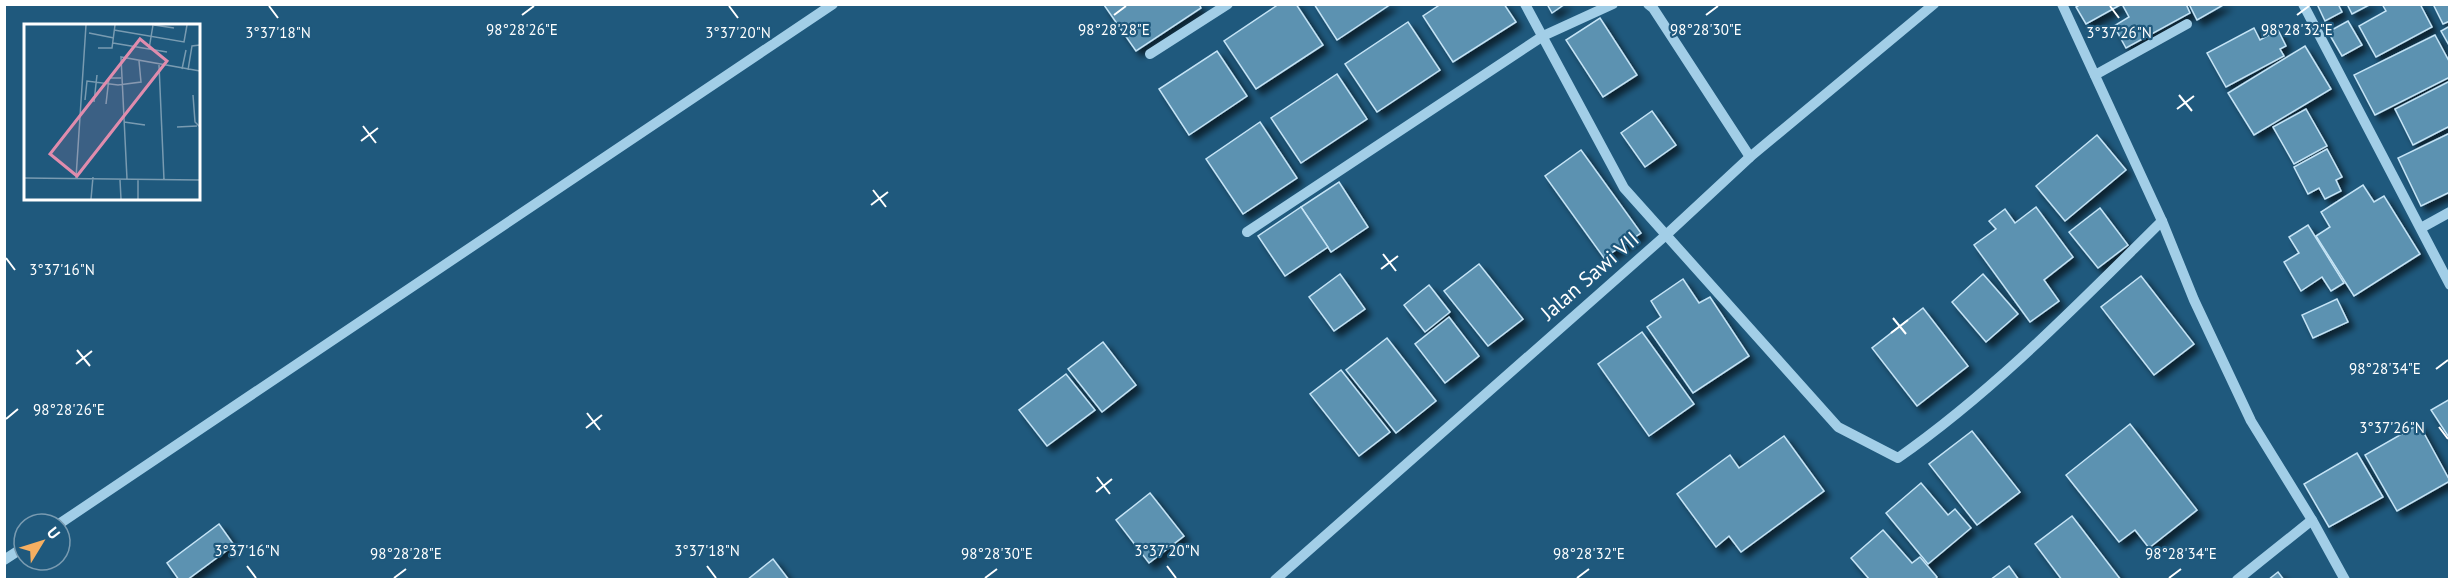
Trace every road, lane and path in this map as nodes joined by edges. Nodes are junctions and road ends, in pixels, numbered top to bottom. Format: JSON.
{"nodes":[{"id":1,"x":833,"y":4,"type":"edge"},
{"id":2,"x":1228,"y":4,"type":"edge"},
{"id":3,"x":1525,"y":4,"type":"edge"},
{"id":4,"x":1613,"y":4,"type":"edge"},
{"id":5,"x":1648,"y":4,"type":"edge"},
{"id":6,"x":1934,"y":4,"type":"edge"},
{"id":7,"x":2062,"y":4,"type":"edge"},
{"id":8,"x":2303,"y":4,"type":"edge"},
{"id":9,"x":2187,"y":24,"type":"dead end"},
{"id":10,"x":1543,"y":36,"type":"junction"},
{"id":11,"x":1150,"y":54,"type":"dead end"},
{"id":12,"x":2095,"y":75,"type":"junction"},
{"id":13,"x":1750,"y":157,"type":"junction"},
{"id":14,"x":2450,"y":212,"type":"edge"},
{"id":15,"x":2162,"y":221,"type":"junction"},
{"id":16,"x":2421,"y":228,"type":"junction"},
{"id":17,"x":1248,"y":232,"type":"dead end"},
{"id":18,"x":1666,"y":235,"type":"junction"},
{"id":19,"x":2450,"y":285,"type":"edge"},
{"id":20,"x":72,"y":515,"type":"edge"},
{"id":21,"x":2312,"y":520,"type":"junction"},
{"id":22,"x":1275,"y":579,"type":"edge"},
{"id":23,"x":2237,"y":579,"type":"edge"},
{"id":24,"x":2345,"y":579,"type":"edge"}],
"edges":[{"from":1,"to":20,"type":"street"},
{"from":2,"to":11,"type":"street"},
{"from":3,"to":10,"type":"street"},
{"from":4,"to":10,"type":"street"},
{"from":5,"to":13,"type":"street"},
{"from":6,"to":13,"type":"street","name":"Jalan Sawi VII"},
{"from":7,"to":12,"type":"street"},
{"from":8,"to":16,"type":"street"},
{"from":9,"to":12,"type":"street"},
{"from":10,"to":17,"type":"street"},
{"from":10,"to":18,"type":"street"},
{"from":12,"to":15,"type":"street"},
{"from":13,"to":18,"type":"street","name":"Jalan Sawi VII"},
{"from":14,"to":16,"type":"street"},
{"from":15,"to":18,"type":"street"},
{"from":15,"to":21,"type":"street"},
{"from":16,"to":19,"type":"street"},
{"from":18,"to":22,"type":"street","name":"Jalan Sawi VII"},
{"from":21,"to":23,"type":"street"},
{"from":21,"to":24,"type":"street"}]}
